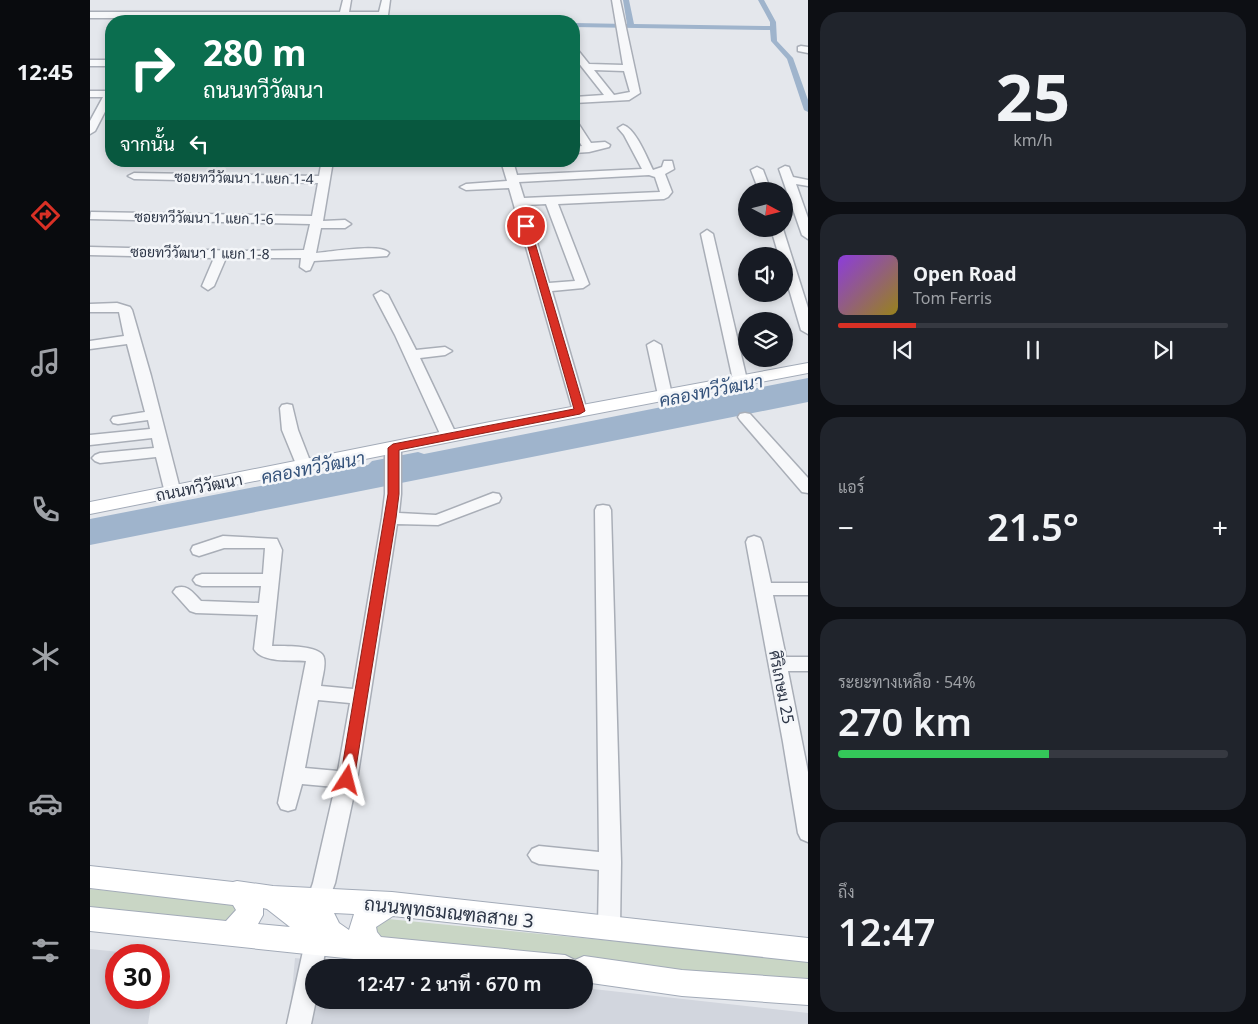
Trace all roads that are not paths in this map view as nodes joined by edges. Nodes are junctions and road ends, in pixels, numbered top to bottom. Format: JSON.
{"nodes":[{"id":1,"x":347,"y":0,"type":"edge"},
{"id":2,"x":386,"y":0,"type":"edge"},
{"id":3,"x":616,"y":0,"type":"edge"},
{"id":4,"x":90,"y":15,"type":"edge"},
{"id":5,"x":120,"y":15,"type":"edge"},
{"id":6,"x":135,"y":15,"type":"edge"},
{"id":7,"x":160,"y":15,"type":"edge"},
{"id":8,"x":171,"y":15,"type":"edge"},
{"id":9,"x":199,"y":15,"type":"edge"},
{"id":10,"x":210,"y":15,"type":"edge"},
{"id":11,"x":237,"y":15,"type":"edge"},
{"id":12,"x":251,"y":15,"type":"edge"},
{"id":13,"x":276,"y":15,"type":"edge"},
{"id":14,"x":291,"y":15,"type":"edge"},
{"id":15,"x":331,"y":15,"type":"edge"},
{"id":16,"x":341,"y":15,"type":"edge"},
{"id":17,"x":383,"y":15,"type":"edge"},
{"id":18,"x":580,"y":59,"type":"edge"},
{"id":19,"x":105,"y":62,"type":"edge"},
{"id":20,"x":90,"y":63,"type":"edge"},
{"id":21,"x":586,"y":67,"type":"junction"},
{"id":22,"x":628,"y":68,"type":"junction"},
{"id":23,"x":105,"y":93,"type":"edge"},
{"id":24,"x":90,"y":94,"type":"edge"},
{"id":25,"x":611,"y":98,"type":"junction"},
{"id":26,"x":580,"y":100,"type":"edge"},
{"id":27,"x":105,"y":104,"type":"edge"},
{"id":28,"x":623,"y":128,"type":"dead end"},
{"id":29,"x":90,"y":131,"type":"edge"},
{"id":30,"x":580,"y":134,"type":"edge"},
{"id":31,"x":605,"y":145,"type":"dead end"},
{"id":32,"x":580,"y":150,"type":"edge"},
{"id":33,"x":591,"y":151,"type":"junction"},
{"id":34,"x":668,"y":163,"type":"dead end"},
{"id":35,"x":326,"y":167,"type":"edge"},
{"id":36,"x":509,"y":167,"type":"edge"},
{"id":37,"x":757,"y":170,"type":"dead end"},
{"id":38,"x":653,"y":173,"type":"junction"},
{"id":39,"x":134,"y":176,"type":"dead end"},
{"id":40,"x":324,"y":180,"type":"junction"},
{"id":41,"x":513,"y":182,"type":"junction"},
{"id":42,"x":762,"y":182,"type":"edge"},
{"id":43,"x":808,"y":184,"type":"edge"},
{"id":44,"x":466,"y":187,"type":"dead end"},
{"id":45,"x":551,"y":200,"type":"junction"},
{"id":46,"x":519,"y":202,"type":"junction"},
{"id":47,"x":91,"y":216,"type":"edge"},
{"id":48,"x":316,"y":222,"type":"junction"},
{"id":49,"x":345,"y":224,"type":"dead end"},
{"id":50,"x":808,"y":233,"type":"edge"},
{"id":51,"x":707,"y":234,"type":"dead end"},
{"id":52,"x":780,"y":238,"type":"edge"},
{"id":53,"x":90,"y":251,"type":"edge"},
{"id":54,"x":383,"y":253,"type":"dead end"},
{"id":55,"x":222,"y":254,"type":"junction"},
{"id":56,"x":308,"y":260,"type":"junction"},
{"id":57,"x":208,"y":286,"type":"dead end"},
{"id":58,"x":543,"y":288,"type":"junction"},
{"id":59,"x":381,"y":295,"type":"dead end"},
{"id":60,"x":90,"y":308,"type":"edge"},
{"id":61,"x":808,"y":330,"type":"edge"},
{"id":62,"x":132,"y":338,"type":"junction"},
{"id":63,"x":90,"y":345,"type":"edge"},
{"id":64,"x":654,"y":345,"type":"dead end"},
{"id":65,"x":445,"y":351,"type":"dead end"},
{"id":66,"x":412,"y":355,"type":"junction"},
{"id":67,"x":808,"y":368,"type":"edge"},
{"id":68,"x":740,"y":380,"type":"junction"},
{"id":69,"x":665,"y":395,"type":"junction"},
{"id":70,"x":287,"y":408,"type":"dead end"},
{"id":71,"x":580,"y":411,"type":"junction"},
{"id":72,"x":154,"y":415,"type":"junction"},
{"id":73,"x":744,"y":417,"type":"dead end"},
{"id":74,"x":118,"y":420,"type":"dead end"},
{"id":75,"x":158,"y":433,"type":"junction"},
{"id":76,"x":449,"y":436,"type":"junction"},
{"id":77,"x":90,"y":440,"type":"edge"},
{"id":78,"x":162,"y":452,"type":"junction"},
{"id":79,"x":394,"y":453,"type":"junction"},
{"id":80,"x":100,"y":458,"type":"dead end"},
{"id":81,"x":304,"y":466,"type":"junction"},
{"id":82,"x":808,"y":488,"type":"edge"},
{"id":83,"x":173,"y":493,"type":"junction"},
{"id":84,"x":493,"y":498,"type":"dead end"},
{"id":85,"x":90,"y":508,"type":"edge"},
{"id":86,"x":603,"y":510,"type":"dead end"},
{"id":87,"x":390,"y":518,"type":"junction"},
{"id":88,"x":754,"y":542,"type":"dead end"},
{"id":89,"x":199,"y":550,"type":"dead end"},
{"id":90,"x":202,"y":580,"type":"dead end"},
{"id":91,"x":271,"y":580,"type":"junction"},
{"id":92,"x":763,"y":588,"type":"junction"},
{"id":93,"x":808,"y":589,"type":"edge"},
{"id":94,"x":182,"y":592,"type":"dead end"},
{"id":95,"x":268,"y":609,"type":"junction"},
{"id":96,"x":777,"y":664,"type":"junction"},
{"id":97,"x":808,"y":664,"type":"edge"},
{"id":98,"x":310,"y":692,"type":"junction"},
{"id":99,"x":361,"y":697,"type":"junction"},
{"id":100,"x":800,"y":742,"type":"edge"},
{"id":101,"x":293,"y":775,"type":"junction"},
{"id":102,"x":347,"y":780,"type":"junction"},
{"id":103,"x":288,"y":803,"type":"dead end"},
{"id":104,"x":808,"y":833,"type":"edge"},
{"id":105,"x":539,"y":855,"type":"dead end"},
{"id":106,"x":610,"y":862,"type":"junction"},
{"id":107,"x":90,"y":877,"type":"edge"},
{"id":108,"x":238,"y":892,"type":"junction"},
{"id":109,"x":274,"y":898,"type":"junction"},
{"id":110,"x":318,"y":900,"type":"junction"},
{"id":111,"x":392,"y":904,"type":"junction"},
{"id":112,"x":90,"y":919,"type":"edge"},
{"id":113,"x":609,"y":928,"type":"junction"},
{"id":114,"x":229,"y":934,"type":"junction"},
{"id":115,"x":316,"y":942,"type":"junction"},
{"id":116,"x":362,"y":947,"type":"junction"},
{"id":117,"x":808,"y":950,"type":"edge"},
{"id":118,"x":478,"y":959,"type":"edge"},
{"id":119,"x":593,"y":970,"type":"edge"},
{"id":120,"x":808,"y":992,"type":"edge"},
{"id":121,"x":299,"y":1024,"type":"edge"}],
"edges":[{"from":1,"to":16,"type":"street"},
{"from":2,"to":17,"type":"street"},
{"from":3,"to":22,"type":"street"},
{"from":4,"to":5,"type":"street"},
{"from":6,"to":7,"type":"street"},
{"from":8,"to":9,"type":"street"},
{"from":10,"to":11,"type":"street"},
{"from":12,"to":13,"type":"street"},
{"from":14,"to":15,"type":"street"},
{"from":18,"to":21,"type":"street"},
{"from":19,"to":20,"type":"street"},
{"from":21,"to":22,"type":"street"},
{"from":21,"to":25,"type":"street"},
{"from":22,"to":25,"type":"street"},
{"from":23,"to":24,"type":"street"},
{"from":25,"to":26,"type":"street"},
{"from":27,"to":29,"type":"street"},
{"from":28,"to":38,"type":"street"},
{"from":30,"to":33,"type":"street"},
{"from":31,"to":33,"type":"street"},
{"from":32,"to":33,"type":"street"},
{"from":34,"to":38,"type":"street"},
{"from":35,"to":40,"type":"street"},
{"from":36,"to":41,"type":"street"},
{"from":37,"to":42,"type":"street"},
{"from":38,"to":41,"type":"street"},
{"from":38,"to":45,"type":"street"},
{"from":39,"to":40,"type":"street","name":"ซอยทวีวัฒนา 1 แยก 1-4"},
{"from":40,"to":48,"type":"street"},
{"from":41,"to":44,"type":"street"},
{"from":41,"to":46,"type":"street"},
{"from":43,"to":50,"type":"street"},
{"from":45,"to":46,"type":"street"},
{"from":45,"to":58,"type":"street"},
{"from":46,"to":58,"type":"street"},
{"from":47,"to":48,"type":"street","name":"ซอยทวีวัฒนา 1 แยก 1-6"},
{"from":48,"to":49,"type":"street"},
{"from":48,"to":56,"type":"street"},
{"from":51,"to":68,"type":"street"},
{"from":52,"to":61,"type":"street"},
{"from":53,"to":55,"type":"street","name":"ซอยทวีวัฒนา 1 แยก 1-8"},
{"from":54,"to":56,"type":"street","name":"ซอยทวีวัฒนา 1 แยก 1-8"},
{"from":55,"to":56,"type":"street","name":"ซอยทวีวัฒนา 1 แยก 1-8"},
{"from":55,"to":57,"type":"street"},
{"from":58,"to":71,"type":"street"},
{"from":59,"to":66,"type":"street"},
{"from":60,"to":62,"type":"street"},
{"from":62,"to":63,"type":"street"},
{"from":62,"to":72,"type":"street"},
{"from":64,"to":69,"type":"street"},
{"from":65,"to":66,"type":"street"},
{"from":66,"to":76,"type":"street"},
{"from":67,"to":68,"type":"main road","name":"ถนนทวีวัฒนา"},
{"from":68,"to":69,"type":"main road","name":"ถนนทวีวัฒนา"},
{"from":69,"to":71,"type":"main road","name":"ถนนทวีวัฒนา"},
{"from":70,"to":81,"type":"street"},
{"from":71,"to":76,"type":"main road","name":"ถนนทวีวัฒนา"},
{"from":72,"to":74,"type":"street"},
{"from":72,"to":75,"type":"street"},
{"from":73,"to":82,"type":"street"},
{"from":75,"to":77,"type":"street"},
{"from":75,"to":78,"type":"street"},
{"from":76,"to":79,"type":"main road","name":"ถนนทวีวัฒนา"},
{"from":78,"to":80,"type":"street"},
{"from":78,"to":83,"type":"street"},
{"from":79,"to":81,"type":"main road","name":"ถนนทวีวัฒนา"},
{"from":79,"to":87,"type":"street"},
{"from":81,"to":83,"type":"main road","name":"ถนนทวีวัฒนา"},
{"from":83,"to":85,"type":"main road","name":"ถนนทวีวัฒนา"},
{"from":84,"to":87,"type":"street"},
{"from":86,"to":106,"type":"street"},
{"from":87,"to":99,"type":"street"},
{"from":88,"to":92,"type":"street","name":"ศิริเกษม 25"},
{"from":89,"to":91,"type":"street"},
{"from":90,"to":91,"type":"street"},
{"from":91,"to":95,"type":"street"},
{"from":92,"to":93,"type":"street"},
{"from":92,"to":96,"type":"street","name":"ศิริเกษม 25"},
{"from":94,"to":95,"type":"street"},
{"from":95,"to":98,"type":"street"},
{"from":96,"to":97,"type":"street"},
{"from":96,"to":100,"type":"street","name":"ศิริเกษม 25"},
{"from":98,"to":99,"type":"street"},
{"from":98,"to":101,"type":"street"},
{"from":99,"to":102,"type":"street"},
{"from":100,"to":104,"type":"street","name":"ศิริเกษม 25"},
{"from":101,"to":102,"type":"street"},
{"from":101,"to":103,"type":"street"},
{"from":102,"to":110,"type":"street"},
{"from":105,"to":106,"type":"street"},
{"from":106,"to":113,"type":"street"},
{"from":107,"to":108,"type":"main road","name":"ถนนพุทธมณฑลสาย 3"},
{"from":108,"to":109,"type":"main road","name":"ถนนพุทธมณฑลสาย 3"},
{"from":108,"to":114,"type":"main road"},
{"from":109,"to":110,"type":"main road","name":"ถนนพุทธมณฑลสาย 3"},
{"from":109,"to":115,"type":"main road"},
{"from":110,"to":111,"type":"main road","name":"ถนนพุทธมณฑลสาย 3"},
{"from":110,"to":116,"type":"main road"},
{"from":111,"to":113,"type":"main road","name":"ถนนพุทธมณฑลสาย 3"},
{"from":111,"to":116,"type":"main road"},
{"from":112,"to":114,"type":"main road"},
{"from":113,"to":117,"type":"main road","name":"ถนนพุทธมณฑลสาย 3"},
{"from":114,"to":115,"type":"main road"},
{"from":115,"to":116,"type":"main road"},
{"from":115,"to":121,"type":"street"},
{"from":116,"to":118,"type":"main road"},
{"from":119,"to":120,"type":"main road"}]}
